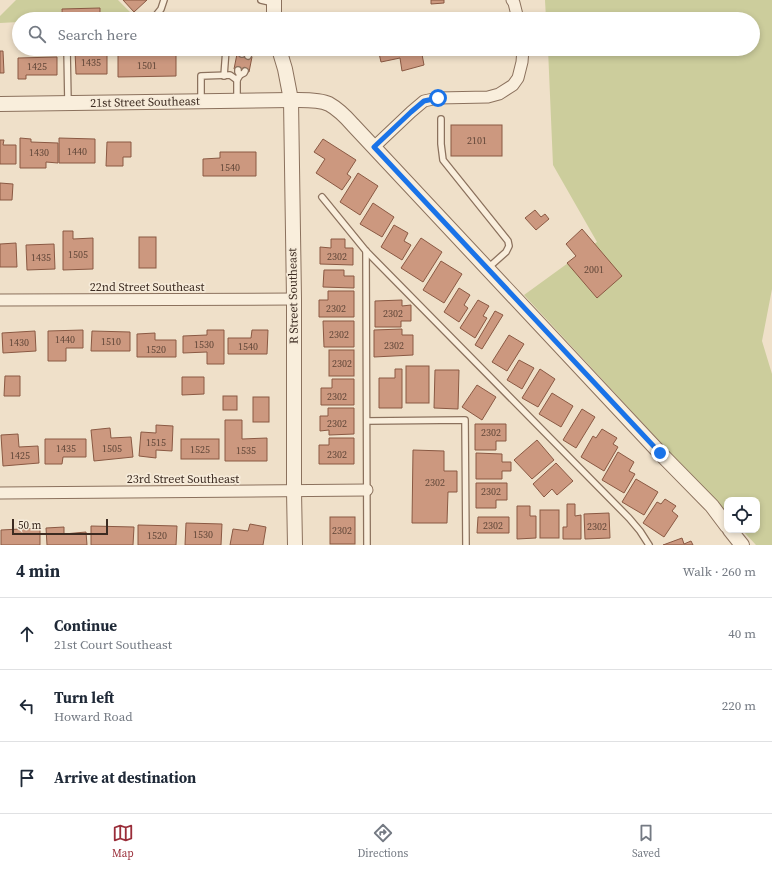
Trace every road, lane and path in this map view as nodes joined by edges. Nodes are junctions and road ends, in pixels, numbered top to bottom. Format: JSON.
{"nodes":[{"id":1,"x":164,"y":0,"type":"edge"},
{"id":2,"x":512,"y":0,"type":"edge"},
{"id":3,"x":270,"y":1,"type":"edge"},
{"id":4,"x":159,"y":12,"type":"edge"},
{"id":5,"x":272,"y":12,"type":"edge"},
{"id":6,"x":516,"y":12,"type":"edge"},
{"id":7,"x":67,"y":56,"type":"edge"},
{"id":8,"x":225,"y":56,"type":"edge"},
{"id":9,"x":281,"y":56,"type":"edge"},
{"id":10,"x":522,"y":56,"type":"edge"},
{"id":11,"x":224,"y":76,"type":"junction"},
{"id":12,"x":237,"y":100,"type":"junction"},
{"id":13,"x":290,"y":100,"type":"junction"},
{"id":14,"x":201,"y":101,"type":"junction"},
{"id":15,"x":68,"y":103,"type":"junction"},
{"id":16,"x":0,"y":104,"type":"edge"},
{"id":17,"x":441,"y":119,"type":"dead end"},
{"id":18,"x":374,"y":147,"type":"junction"},
{"id":19,"x":322,"y":197,"type":"dead end"},
{"id":20,"x":366,"y":251,"type":"junction"},
{"id":21,"x":488,"y":268,"type":"junction"},
{"id":22,"x":294,"y":299,"type":"junction"},
{"id":23,"x":0,"y":300,"type":"edge"},
{"id":24,"x":366,"y":421,"type":"junction"},
{"id":25,"x":367,"y":490,"type":"junction"},
{"id":26,"x":294,"y":491,"type":"junction"},
{"id":27,"x":0,"y":493,"type":"edge"},
{"id":28,"x":724,"y":522,"type":"edge"},
{"id":29,"x":732,"y":533,"type":"edge"},
{"id":30,"x":295,"y":545,"type":"edge"},
{"id":31,"x":367,"y":545,"type":"edge"},
{"id":32,"x":466,"y":545,"type":"edge"},
{"id":33,"x":649,"y":545,"type":"edge"},
{"id":34,"x":742,"y":545,"type":"edge"}],
"edges":[{"from":1,"to":4,"type":"lane"},
{"from":2,"to":6,"type":"street"},
{"from":3,"to":5,"type":"street"},
{"from":7,"to":15,"type":"lane"},
{"from":8,"to":11,"type":"lane"},
{"from":9,"to":13,"type":"street","name":"R Street Southeast"},
{"from":10,"to":18,"type":"street"},
{"from":11,"to":12,"type":"lane"},
{"from":11,"to":14,"type":"lane"},
{"from":12,"to":13,"type":"street","name":"21st Street Southeast"},
{"from":12,"to":14,"type":"street","name":"21st Street Southeast"},
{"from":13,"to":18,"type":"street","name":"21st Street Southeast"},
{"from":13,"to":22,"type":"street","name":"R Street Southeast"},
{"from":14,"to":15,"type":"street","name":"21st Street Southeast"},
{"from":15,"to":16,"type":"street","name":"21st Street Southeast"},
{"from":17,"to":21,"type":"lane"},
{"from":18,"to":21,"type":"street","name":"21st Street Southeast"},
{"from":19,"to":20,"type":"lane"},
{"from":20,"to":24,"type":"lane"},
{"from":20,"to":33,"type":"lane"},
{"from":21,"to":28,"type":"street","name":"21st Street Southeast"},
{"from":22,"to":23,"type":"street","name":"22nd Street Southeast"},
{"from":22,"to":26,"type":"street","name":"R Street Southeast"},
{"from":24,"to":25,"type":"lane"},
{"from":24,"to":32,"type":"lane"},
{"from":25,"to":26,"type":"street","name":"23rd Street Southeast"},
{"from":25,"to":31,"type":"lane"},
{"from":26,"to":27,"type":"street","name":"23rd Street Southeast"},
{"from":26,"to":30,"type":"street","name":"R Street Southeast"},
{"from":29,"to":34,"type":"street"}]}
